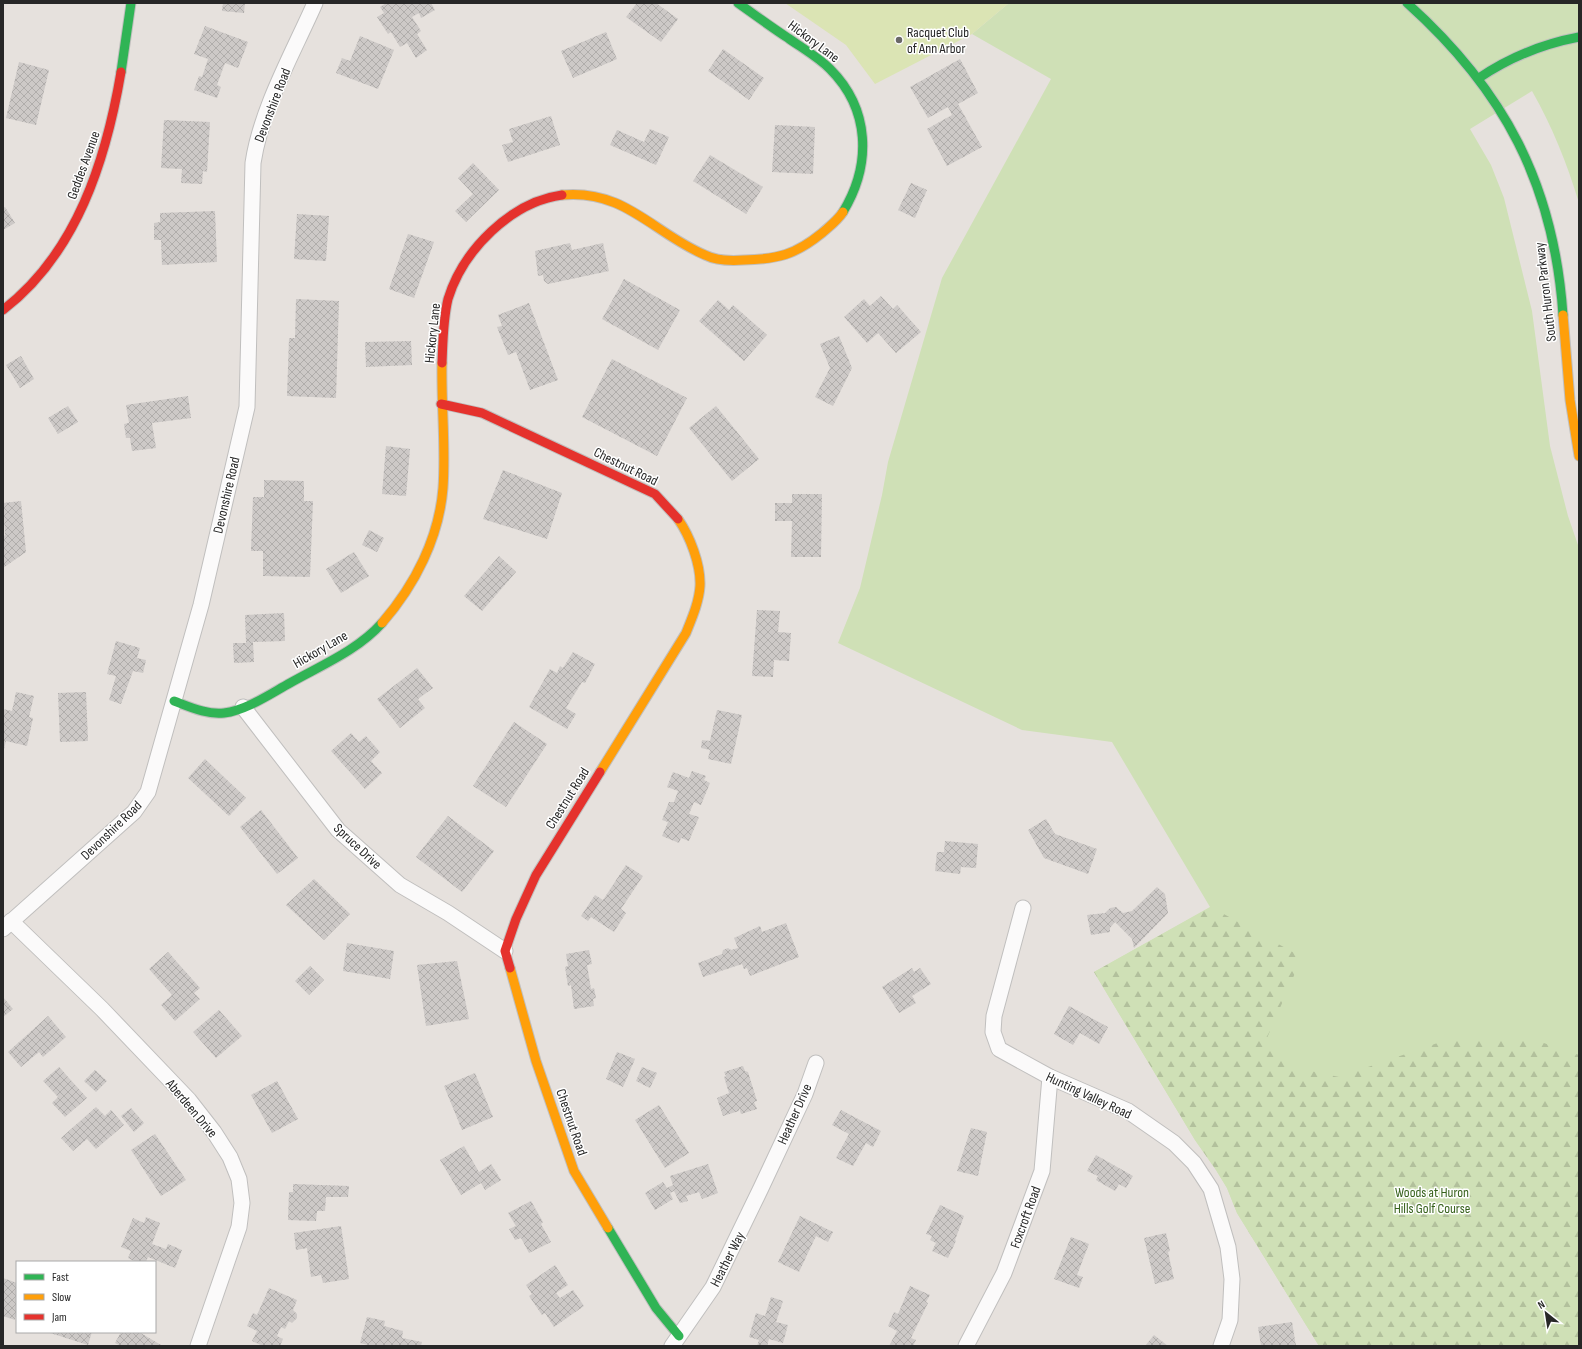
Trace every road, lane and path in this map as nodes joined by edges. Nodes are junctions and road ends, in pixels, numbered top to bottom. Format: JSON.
{"nodes":[{"id":1,"x":131,"y":3,"type":"edge"},
{"id":2,"x":315,"y":3,"type":"edge"},
{"id":3,"x":738,"y":3,"type":"edge"},
{"id":4,"x":1407,"y":3,"type":"edge"},
{"id":5,"x":1579,"y":37,"type":"edge"},
{"id":6,"x":1479,"y":78,"type":"junction"},
{"id":7,"x":3,"y":310,"type":"edge"},
{"id":8,"x":441,"y":404,"type":"junction"},
{"id":9,"x":1579,"y":456,"type":"edge"},
{"id":10,"x":174,"y":701,"type":"junction"},
{"id":11,"x":243,"y":707,"type":"junction"},
{"id":12,"x":1023,"y":908,"type":"dead end"},
{"id":13,"x":7,"y":925,"type":"edge"},
{"id":14,"x":505,"y":951,"type":"junction"},
{"id":15,"x":816,"y":1063,"type":"dead end"},
{"id":16,"x":1050,"y":1077,"type":"junction"},
{"id":17,"x":772,"y":1165,"type":"joint"},
{"id":18,"x":675,"y":1341,"type":"edge"},
{"id":19,"x":198,"y":1346,"type":"edge"},
{"id":20,"x":966,"y":1346,"type":"edge"},
{"id":21,"x":1221,"y":1346,"type":"edge"}],
"edges":[{"from":1,"to":7,"type":"street","name":"Geddes Avenue"},
{"from":2,"to":10,"type":"street","name":"Devonshire Road"},
{"from":3,"to":8,"type":"street","name":"Hickory Lane"},
{"from":4,"to":6,"type":"street","name":"South Huron Parkway"},
{"from":5,"to":6,"type":"street"},
{"from":6,"to":9,"type":"street","name":"South Huron Parkway"},
{"from":8,"to":11,"type":"street","name":"Hickory Lane"},
{"from":8,"to":14,"type":"street","name":"Chestnut Road"},
{"from":10,"to":11,"type":"street","name":"Hickory Lane"},
{"from":10,"to":13,"type":"street","name":"Devonshire Road"},
{"from":11,"to":14,"type":"street","name":"Spruce Drive"},
{"from":12,"to":16,"type":"street","name":"Hunting Valley Road"},
{"from":13,"to":19,"type":"street","name":"Aberdeen Drive"},
{"from":14,"to":18,"type":"street","name":"Chestnut Road"},
{"from":15,"to":17,"type":"street","name":"Heather Drive"},
{"from":16,"to":20,"type":"street","name":"Foxcroft Road"},
{"from":16,"to":21,"type":"street","name":"Hunting Valley Road"},
{"from":17,"to":18,"type":"street","name":"Heather Way"}]}
